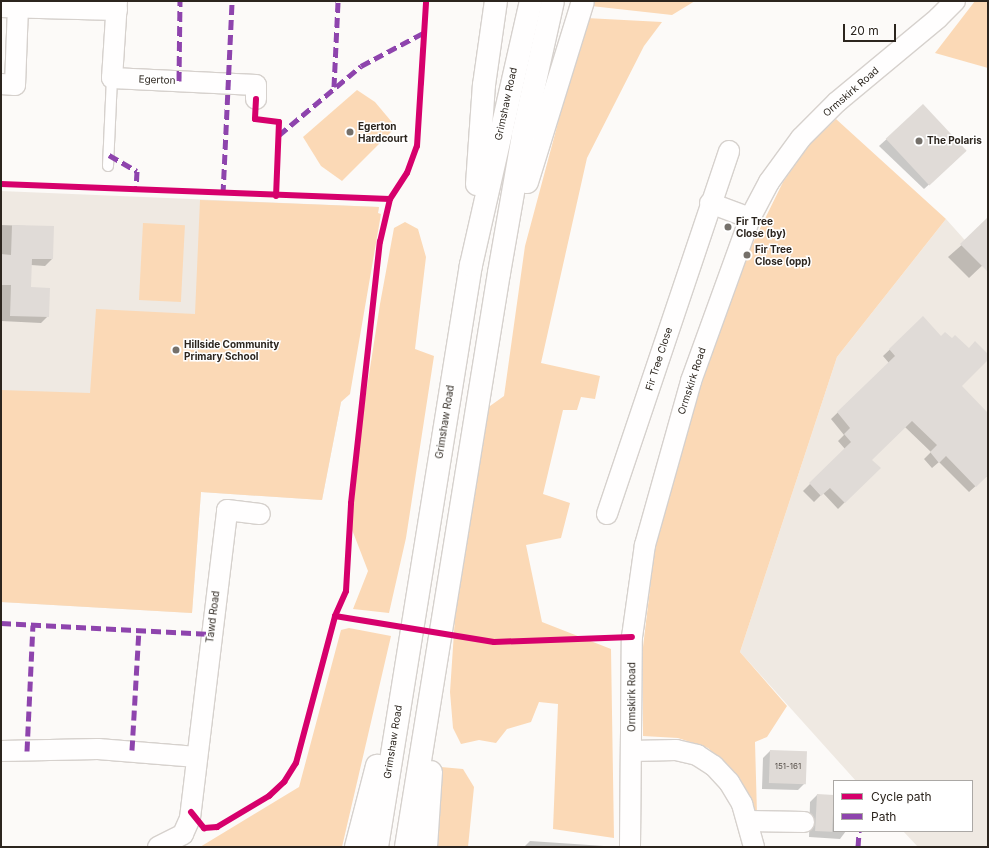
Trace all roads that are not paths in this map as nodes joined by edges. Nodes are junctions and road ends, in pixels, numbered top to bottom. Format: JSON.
{"nodes":[{"id":1,"x":496,"y":1,"type":"edge"},
{"id":2,"x":531,"y":1,"type":"edge"},
{"id":3,"x":553,"y":1,"type":"edge"},
{"id":4,"x":583,"y":1,"type":"edge"},
{"id":5,"x":955,"y":1,"type":"edge"},
{"id":6,"x":117,"y":6,"type":"edge"},
{"id":7,"x":10,"y":7,"type":"edge"},
{"id":8,"x":112,"y":78,"type":"junction"},
{"id":9,"x":1,"y":84,"type":"edge"},
{"id":10,"x":256,"y":99,"type":"dead end"},
{"id":11,"x":729,"y":151,"type":"dead end"},
{"id":12,"x":108,"y":166,"type":"dead end"},
{"id":13,"x":710,"y":203,"type":"junction"},
{"id":14,"x":750,"y":218,"type":"junction"},
{"id":15,"x":470,"y":265,"type":"junction"},
{"id":16,"x":499,"y":273,"type":"junction"},
{"id":17,"x":260,"y":514,"type":"dead end"},
{"id":18,"x":607,"y":514,"type":"dead end"},
{"id":19,"x":410,"y":639,"type":"junction"},
{"id":20,"x":441,"y":643,"type":"junction"},
{"id":21,"x":1,"y":751,"type":"edge"},
{"id":22,"x":631,"y":751,"type":"junction"},
{"id":23,"x":197,"y":757,"type":"junction"},
{"id":24,"x":748,"y":821,"type":"junction"},
{"id":25,"x":804,"y":822,"type":"dead end"},
{"id":26,"x":158,"y":847,"type":"edge"},
{"id":27,"x":356,"y":847,"type":"edge"},
{"id":28,"x":377,"y":847,"type":"edge"},
{"id":29,"x":406,"y":847,"type":"edge"},
{"id":30,"x":426,"y":847,"type":"edge"},
{"id":31,"x":630,"y":847,"type":"edge"},
{"id":32,"x":754,"y":847,"type":"edge"}],
"edges":[{"from":1,"to":15,"type":"main road"},
{"from":2,"to":15,"type":"main road","name":"Grimshaw Road"},
{"from":3,"to":16,"type":"main road"},
{"from":4,"to":16,"type":"main road"},
{"from":5,"to":14,"type":"street","name":"Ormskirk Road"},
{"from":6,"to":7,"type":"street"},
{"from":6,"to":8,"type":"street"},
{"from":7,"to":9,"type":"street"},
{"from":8,"to":10,"type":"street","name":"Egerton"},
{"from":8,"to":12,"type":"lane"},
{"from":11,"to":13,"type":"street","name":"Fir Tree Close"},
{"from":13,"to":14,"type":"street"},
{"from":13,"to":18,"type":"street","name":"Fir Tree Close"},
{"from":14,"to":22,"type":"street","name":"Ormskirk Road"},
{"from":15,"to":19,"type":"main road","name":"Grimshaw Road"},
{"from":16,"to":20,"type":"main road"},
{"from":17,"to":23,"type":"street","name":"Tawd Road"},
{"from":19,"to":27,"type":"main road"},
{"from":19,"to":28,"type":"main road","name":"Grimshaw Road"},
{"from":20,"to":29,"type":"main road"},
{"from":20,"to":30,"type":"main road"},
{"from":21,"to":23,"type":"street"},
{"from":22,"to":24,"type":"street"},
{"from":22,"to":31,"type":"street","name":"Ormskirk Road"},
{"from":23,"to":26,"type":"street","name":"Tawd Road"},
{"from":24,"to":25,"type":"street"},
{"from":24,"to":32,"type":"street"}]}
